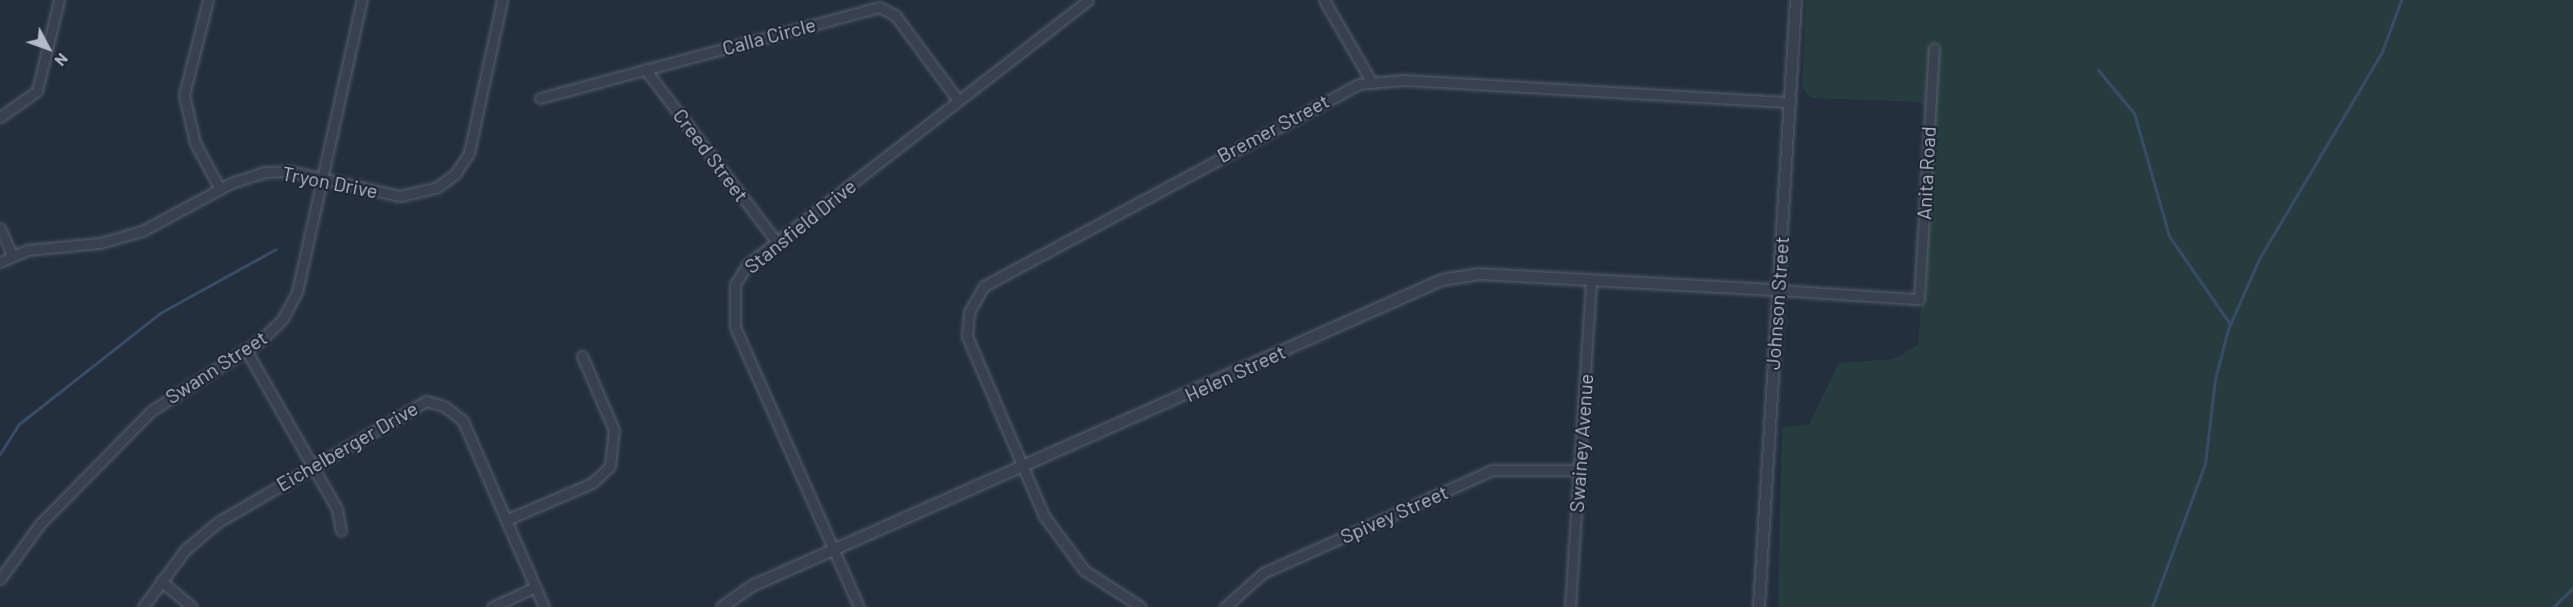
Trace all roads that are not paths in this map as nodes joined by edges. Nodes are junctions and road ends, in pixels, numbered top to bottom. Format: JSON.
{"nodes":[{"id":1,"x":59,"y":0,"type":"edge"},
{"id":2,"x":208,"y":0,"type":"edge"},
{"id":3,"x":362,"y":0,"type":"edge"},
{"id":4,"x":502,"y":0,"type":"edge"},
{"id":5,"x":1088,"y":0,"type":"edge"},
{"id":6,"x":1324,"y":0,"type":"edge"},
{"id":7,"x":1796,"y":0,"type":"edge"},
{"id":8,"x":1934,"y":48,"type":"dead end"},
{"id":9,"x":645,"y":69,"type":"junction"},
{"id":10,"x":1371,"y":81,"type":"junction"},
{"id":11,"x":540,"y":98,"type":"dead end"},
{"id":12,"x":958,"y":100,"type":"junction"},
{"id":13,"x":1790,"y":102,"type":"junction"},
{"id":14,"x":0,"y":117,"type":"edge"},
{"id":15,"x":324,"y":179,"type":"junction"},
{"id":16,"x":220,"y":189,"type":"junction"},
{"id":17,"x":0,"y":228,"type":"edge"},
{"id":18,"x":776,"y":241,"type":"junction"},
{"id":19,"x":12,"y":255,"type":"junction"},
{"id":20,"x":0,"y":262,"type":"edge"},
{"id":21,"x":1591,"y":280,"type":"junction"},
{"id":22,"x":1778,"y":290,"type":"junction"},
{"id":23,"x":246,"y":350,"type":"junction"},
{"id":24,"x":582,"y":356,"type":"dead end"},
{"id":25,"x":312,"y":465,"type":"junction"},
{"id":26,"x":1024,"y":469,"type":"junction"},
{"id":27,"x":1579,"y":470,"type":"junction"},
{"id":28,"x":506,"y":520,"type":"junction"},
{"id":29,"x":340,"y":531,"type":"dead end"},
{"id":30,"x":832,"y":550,"type":"junction"},
{"id":31,"x":0,"y":579,"type":"edge"},
{"id":32,"x":161,"y":581,"type":"junction"},
{"id":33,"x":535,"y":587,"type":"junction"},
{"id":34,"x":143,"y":607,"type":"edge"},
{"id":35,"x":192,"y":607,"type":"edge"},
{"id":36,"x":492,"y":607,"type":"edge"},
{"id":37,"x":544,"y":607,"type":"edge"},
{"id":38,"x":722,"y":607,"type":"edge"},
{"id":39,"x":859,"y":607,"type":"edge"},
{"id":40,"x":1141,"y":607,"type":"edge"},
{"id":41,"x":1225,"y":607,"type":"edge"},
{"id":42,"x":1570,"y":607,"type":"edge"},
{"id":43,"x":1759,"y":607,"type":"edge"}],
"edges":[{"from":1,"to":14,"type":"street"},
{"from":2,"to":16,"type":"street"},
{"from":3,"to":15,"type":"street","name":"Swann Street"},
{"from":4,"to":15,"type":"street","name":"Tryon Drive"},
{"from":5,"to":12,"type":"street","name":"Stansfield Drive"},
{"from":6,"to":10,"type":"street"},
{"from":7,"to":13,"type":"street","name":"Johnson Street"},
{"from":8,"to":22,"type":"street","name":"Anita Road"},
{"from":9,"to":11,"type":"street","name":"Calla Circle"},
{"from":9,"to":12,"type":"street","name":"Calla Circle"},
{"from":9,"to":18,"type":"street","name":"Creed Street"},
{"from":10,"to":13,"type":"street","name":"Bremer Street"},
{"from":10,"to":26,"type":"street","name":"Bremer Street"},
{"from":12,"to":18,"type":"street","name":"Stansfield Drive"},
{"from":13,"to":22,"type":"street","name":"Johnson Street"},
{"from":15,"to":16,"type":"street","name":"Tryon Drive"},
{"from":15,"to":23,"type":"street","name":"Swann Street"},
{"from":16,"to":19,"type":"street","name":"Tryon Drive"},
{"from":17,"to":19,"type":"street"},
{"from":18,"to":30,"type":"street","name":"Stansfield Drive"},
{"from":19,"to":20,"type":"street","name":"Tryon Drive"},
{"from":21,"to":22,"type":"street","name":"Helen Street"},
{"from":21,"to":26,"type":"street","name":"Helen Street"},
{"from":21,"to":27,"type":"street","name":"Swainey Avenue"},
{"from":22,"to":43,"type":"street","name":"Johnson Street"},
{"from":23,"to":25,"type":"street"},
{"from":23,"to":31,"type":"street","name":"Swann Street"},
{"from":24,"to":28,"type":"street"},
{"from":25,"to":28,"type":"street","name":"Eichelberger Drive"},
{"from":25,"to":29,"type":"street"},
{"from":25,"to":32,"type":"street","name":"Eichelberger Drive"},
{"from":26,"to":30,"type":"street","name":"Helen Street"},
{"from":26,"to":40,"type":"street","name":"Bremer Street"},
{"from":27,"to":41,"type":"street","name":"Spivey Street"},
{"from":27,"to":42,"type":"street","name":"Swainey Avenue"},
{"from":28,"to":33,"type":"street","name":"Eichelberger Drive"},
{"from":30,"to":38,"type":"street","name":"Helen Street"},
{"from":30,"to":39,"type":"street","name":"Stansfield Drive"},
{"from":32,"to":34,"type":"street","name":"Eichelberger Drive"},
{"from":32,"to":35,"type":"street"},
{"from":33,"to":36,"type":"street"},
{"from":33,"to":37,"type":"street","name":"Eichelberger Drive"}]}
